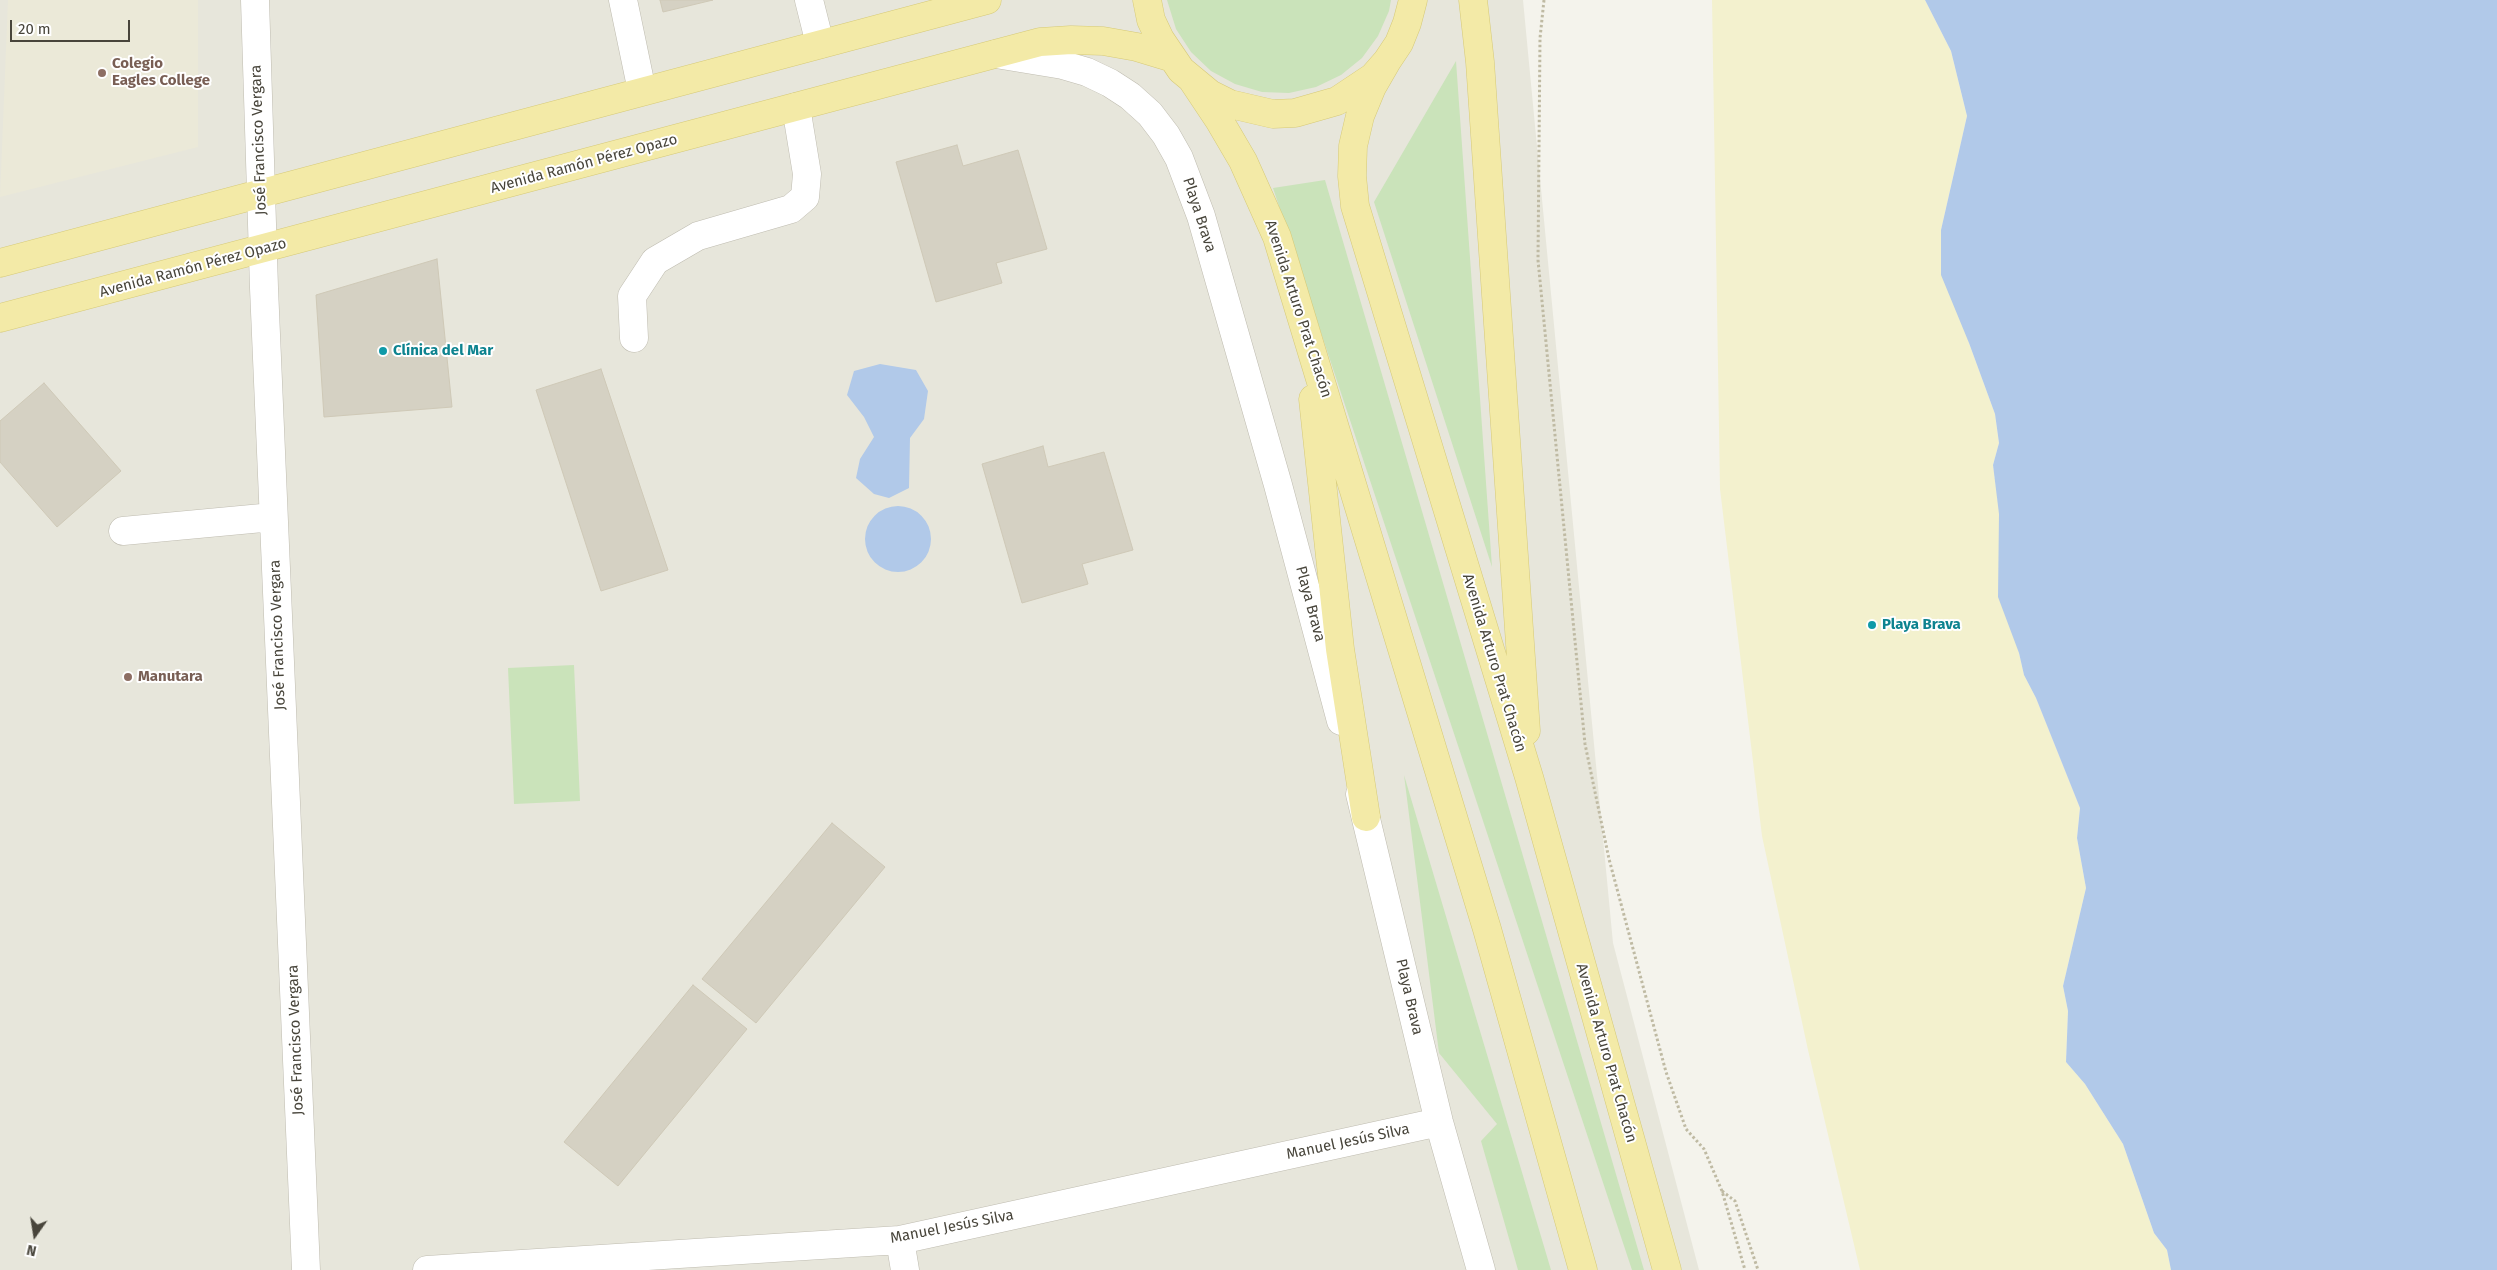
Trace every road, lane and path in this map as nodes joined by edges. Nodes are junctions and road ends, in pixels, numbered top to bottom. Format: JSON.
{"nodes":[{"id":1,"x":255,"y":0,"type":"edge"},
{"id":2,"x":623,"y":0,"type":"edge"},
{"id":3,"x":809,"y":0,"type":"edge"},
{"id":4,"x":987,"y":0,"type":"edge"},
{"id":5,"x":1147,"y":0,"type":"edge"},
{"id":6,"x":1413,"y":0,"type":"edge"},
{"id":7,"x":1473,"y":0,"type":"edge"},
{"id":8,"x":1544,"y":0,"type":"edge"},
{"id":9,"x":820,"y":44,"type":"junction"},
{"id":10,"x":996,"y":54,"type":"junction"},
{"id":11,"x":1170,"y":57,"type":"junction"},
{"id":12,"x":1387,"y":61,"type":"junction"},
{"id":13,"x":1193,"y":81,"type":"junction"},
{"id":14,"x":642,"y":91,"type":"junction"},
{"id":15,"x":796,"y":107,"type":"junction"},
{"id":16,"x":260,"y":193,"type":"junction"},
{"id":17,"x":262,"y":250,"type":"junction"},
{"id":18,"x":0,"y":263,"type":"edge"},
{"id":19,"x":0,"y":318,"type":"edge"},
{"id":20,"x":1304,"y":326,"type":"junction"},
{"id":21,"x":634,"y":338,"type":"dead end"},
{"id":22,"x":273,"y":517,"type":"junction"},
{"id":23,"x":123,"y":531,"type":"dead end"},
{"id":24,"x":1529,"y":777,"type":"junction"},
{"id":25,"x":1366,"y":817,"type":"junction"},
{"id":26,"x":1439,"y":1122,"type":"junction"},
{"id":27,"x":1722,"y":1191,"type":"junction"},
{"id":28,"x":900,"y":1240,"type":"junction"},
{"id":29,"x":616,"y":1264,"type":"edge"},
{"id":30,"x":306,"y":1270,"type":"edge"},
{"id":31,"x":427,"y":1270,"type":"edge"},
{"id":32,"x":904,"y":1270,"type":"edge"},
{"id":33,"x":1480,"y":1270,"type":"edge"},
{"id":34,"x":1583,"y":1270,"type":"edge"},
{"id":35,"x":1667,"y":1270,"type":"edge"},
{"id":36,"x":1745,"y":1270,"type":"edge"},
{"id":37,"x":1758,"y":1270,"type":"edge"}],
"edges":[{"from":1,"to":16,"type":"street","name":"José Francisco Vergara"},
{"from":2,"to":14,"type":"street"},
{"from":3,"to":9,"type":"street"},
{"from":4,"to":9,"type":"main road"},
{"from":5,"to":11,"type":"main road","name":"Avenida Arturo Prat Chacón"},
{"from":6,"to":12,"type":"main road","name":"Avenida Arturo Prat Chacón"},
{"from":7,"to":24,"type":"main road"},
{"from":8,"to":27,"type":"path"},
{"from":9,"to":14,"type":"main road"},
{"from":10,"to":11,"type":"main road","name":"Avenida Ramón Pérez Opazo"},
{"from":10,"to":15,"type":"main road","name":"Avenida Ramón Pérez Opazo"},
{"from":10,"to":25,"type":"street","name":"Playa Brava"},
{"from":11,"to":13,"type":"main road","name":"Avenida Arturo Prat Chacón"},
{"from":12,"to":13,"type":"main road","name":"Avenida Arturo Prat Chacón"},
{"from":12,"to":24,"type":"main road","name":"Avenida Arturo Prat Chacón"},
{"from":13,"to":20,"type":"main road","name":"Avenida Arturo Prat Chacón"},
{"from":14,"to":16,"type":"main road"},
{"from":15,"to":17,"type":"main road","name":"Avenida Ramón Pérez Opazo"},
{"from":15,"to":21,"type":"street"},
{"from":16,"to":17,"type":"street","name":"José Francisco Vergara"},
{"from":16,"to":18,"type":"main road"},
{"from":17,"to":19,"type":"main road","name":"Avenida Ramón Pérez Opazo"},
{"from":17,"to":22,"type":"street","name":"José Francisco Vergara"},
{"from":20,"to":25,"type":"main road"},
{"from":20,"to":34,"type":"main road","name":"Avenida Arturo Prat Chacón"},
{"from":22,"to":23,"type":"street"},
{"from":22,"to":30,"type":"street","name":"José Francisco Vergara"},
{"from":24,"to":35,"type":"main road","name":"Avenida Arturo Prat Chacón"},
{"from":25,"to":26,"type":"street","name":"Playa Brava"},
{"from":26,"to":28,"type":"street","name":"Manuel Jesús Silva"},
{"from":26,"to":33,"type":"street","name":"Playa Brava"},
{"from":27,"to":36,"type":"path"},
{"from":27,"to":37,"type":"path"},
{"from":28,"to":29,"type":"street","name":"Manuel Jesús Silva"},
{"from":28,"to":32,"type":"street"},
{"from":29,"to":31,"type":"street","name":"Manuel Jesús Silva"}]}
